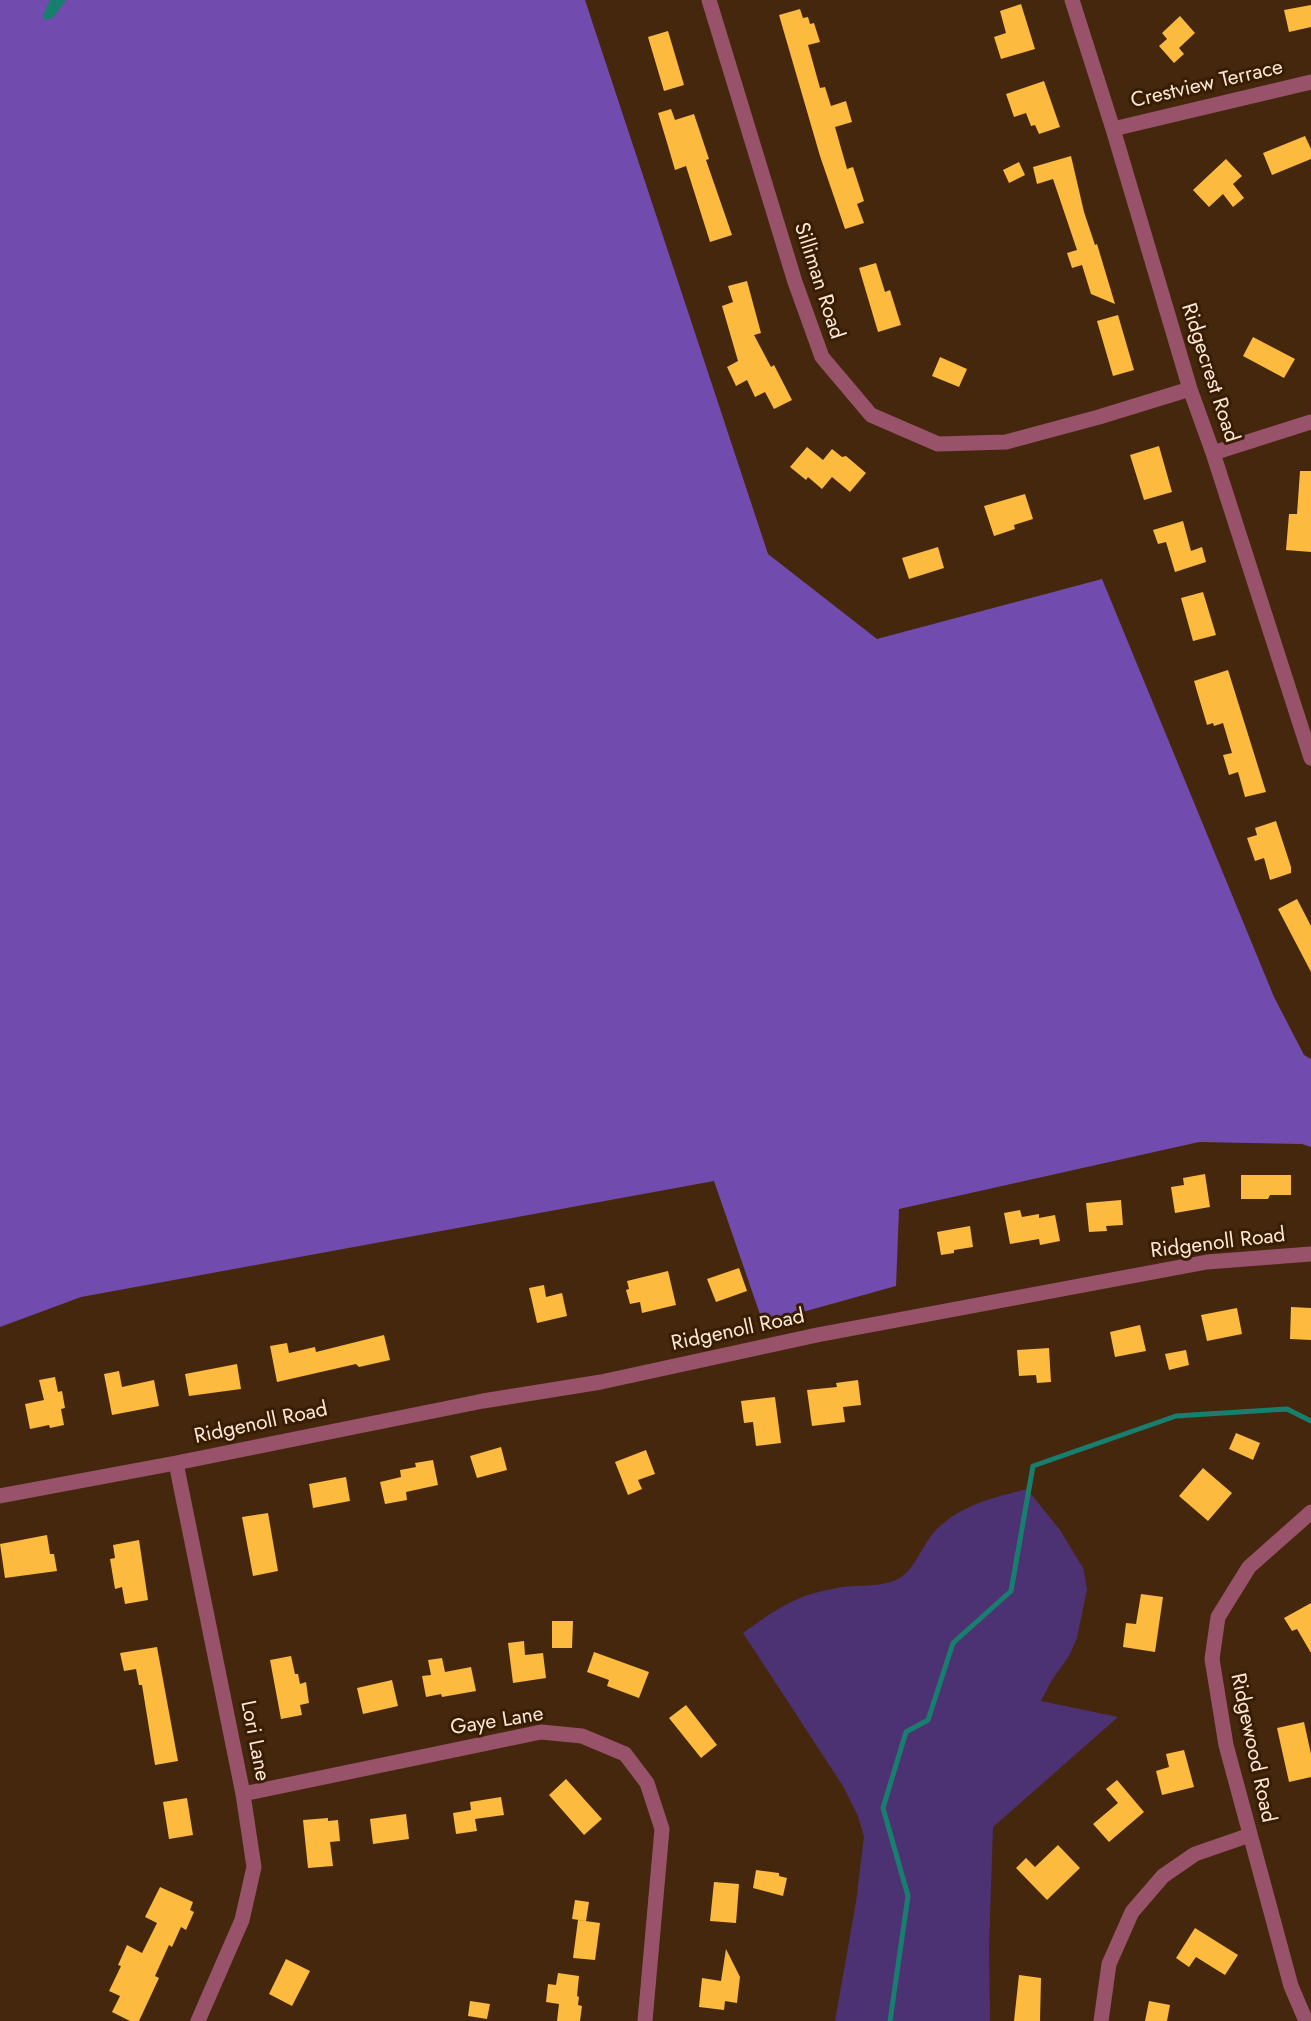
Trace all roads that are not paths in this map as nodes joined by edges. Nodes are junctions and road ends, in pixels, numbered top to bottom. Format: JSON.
{"nodes":[{"id":1,"x":709,"y":0,"type":"edge"},
{"id":2,"x":1072,"y":0,"type":"edge"},
{"id":3,"x":1311,"y":82,"type":"edge"},
{"id":4,"x":1113,"y":129,"type":"junction"},
{"id":5,"x":1191,"y":390,"type":"junction"},
{"id":6,"x":1311,"y":422,"type":"edge"},
{"id":7,"x":1213,"y":453,"type":"junction"},
{"id":8,"x":1311,"y":758,"type":"edge"},
{"id":9,"x":1311,"y":1254,"type":"edge"},
{"id":10,"x":176,"y":1463,"type":"junction"},
{"id":11,"x":0,"y":1496,"type":"edge"},
{"id":12,"x":1311,"y":1512,"type":"edge"},
{"id":13,"x":243,"y":1794,"type":"junction"},
{"id":14,"x":1250,"y":1835,"type":"junction"},
{"id":15,"x":198,"y":2021,"type":"edge"},
{"id":16,"x":645,"y":2021,"type":"edge"},
{"id":17,"x":1101,"y":2021,"type":"edge"},
{"id":18,"x":1306,"y":2021,"type":"edge"}],
"edges":[{"from":1,"to":5,"type":"street","name":"Silliman Road"},
{"from":2,"to":4,"type":"street","name":"Ridgecrest Road"},
{"from":3,"to":4,"type":"street","name":"Crestview Terrace"},
{"from":4,"to":5,"type":"street","name":"Ridgecrest Road"},
{"from":5,"to":7,"type":"street","name":"Ridgecrest Road"},
{"from":6,"to":7,"type":"street"},
{"from":7,"to":8,"type":"street","name":"Ridgecrest Road"},
{"from":9,"to":10,"type":"street","name":"Ridgenoll Road"},
{"from":10,"to":11,"type":"street","name":"Ridgenoll Road"},
{"from":10,"to":13,"type":"street","name":"Lori Lane"},
{"from":12,"to":14,"type":"street","name":"Ridgewood Road"},
{"from":13,"to":15,"type":"street","name":"Lori Lane"},
{"from":13,"to":16,"type":"street","name":"Gaye Lane"},
{"from":14,"to":17,"type":"street"},
{"from":14,"to":18,"type":"street","name":"Ridgewood Road"}]}
